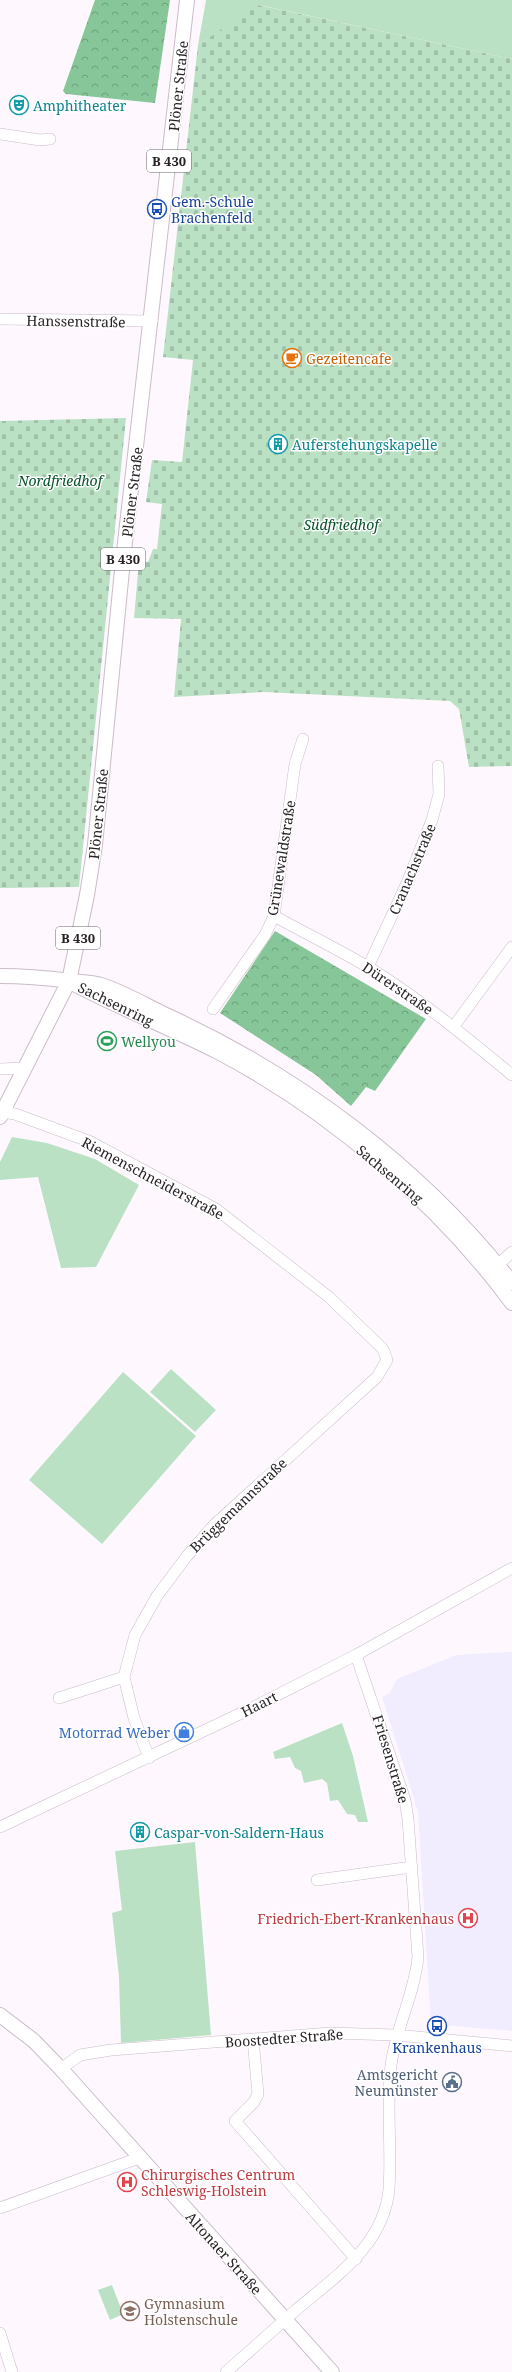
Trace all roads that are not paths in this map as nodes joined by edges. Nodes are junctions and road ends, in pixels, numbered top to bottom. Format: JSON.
{"nodes":[{"id":1,"x":187,"y":0,"type":"edge"},
{"id":2,"x":0,"y":134,"type":"edge"},
{"id":3,"x":50,"y":139,"type":"dead end"},
{"id":4,"x":0,"y":319,"type":"edge"},
{"id":5,"x":152,"y":321,"type":"junction"},
{"id":6,"x":303,"y":739,"type":"dead end"},
{"id":7,"x":438,"y":766,"type":"dead end"},
{"id":8,"x":274,"y":916,"type":"junction"},
{"id":9,"x":512,"y":947,"type":"edge"},
{"id":10,"x":368,"y":967,"type":"junction"},
{"id":11,"x":0,"y":976,"type":"edge"},
{"id":12,"x":69,"y":981,"type":"junction"},
{"id":13,"x":213,"y":1009,"type":"dead end"},
{"id":14,"x":454,"y":1026,"type":"junction"},
{"id":15,"x":24,"y":1068,"type":"junction"},
{"id":16,"x":0,"y":1069,"type":"edge"},
{"id":17,"x":512,"y":1075,"type":"edge"},
{"id":18,"x":1,"y":1115,"type":"edge"},
{"id":19,"x":512,"y":1252,"type":"edge"},
{"id":20,"x":493,"y":1269,"type":"junction"},
{"id":21,"x":512,"y":1283,"type":"edge"},
{"id":22,"x":329,"y":1297,"type":"joint"},
{"id":23,"x":512,"y":1303,"type":"edge"},
{"id":24,"x":512,"y":1568,"type":"edge"},
{"id":25,"x":356,"y":1655,"type":"junction"},
{"id":26,"x":124,"y":1677,"type":"junction"},
{"id":27,"x":58,"y":1698,"type":"dead end"},
{"id":28,"x":149,"y":1758,"type":"junction"},
{"id":29,"x":0,"y":1827,"type":"edge"},
{"id":30,"x":412,"y":1867,"type":"junction"},
{"id":31,"x":317,"y":1880,"type":"dead end"},
{"id":32,"x":0,"y":2015,"type":"edge"},
{"id":33,"x":396,"y":2035,"type":"junction"},
{"id":34,"x":253,"y":2039,"type":"junction"},
{"id":35,"x":512,"y":2046,"type":"edge"},
{"id":36,"x":61,"y":2069,"type":"junction"},
{"id":37,"x":138,"y":2158,"type":"junction"},
{"id":38,"x":0,"y":2208,"type":"edge"},
{"id":39,"x":356,"y":2259,"type":"junction"},
{"id":40,"x":285,"y":2320,"type":"junction"},
{"id":41,"x":0,"y":2333,"type":"edge"},
{"id":42,"x":12,"y":2372,"type":"edge"},
{"id":43,"x":226,"y":2372,"type":"edge"},
{"id":44,"x":332,"y":2372,"type":"edge"}],
"edges":[{"from":1,"to":5,"type":"main road","name":"Plöner Straße","number":"B 430"},
{"from":2,"to":3,"type":"street"},
{"from":4,"to":5,"type":"street","name":"Hanssenstraße"},
{"from":5,"to":12,"type":"main road","name":"Plöner Straße","number":"B 430"},
{"from":6,"to":8,"type":"street","name":"Grünewaldstraße"},
{"from":7,"to":10,"type":"street","name":"Cranachstraße"},
{"from":8,"to":10,"type":"street","name":"Dürerstraße"},
{"from":8,"to":13,"type":"street","name":"Grünewaldstraße"},
{"from":9,"to":14,"type":"street"},
{"from":10,"to":14,"type":"street","name":"Dürerstraße"},
{"from":11,"to":12,"type":"main road","name":"Sachsenring"},
{"from":12,"to":15,"type":"main road","name":"Plöner Straße"},
{"from":12,"to":20,"type":"main road","name":"Sachsenring"},
{"from":14,"to":17,"type":"street","name":"Dürerstraße"},
{"from":15,"to":16,"type":"street"},
{"from":15,"to":18,"type":"main road","name":"Plöner Straße"},
{"from":18,"to":22,"type":"street","name":"Riemenschneiderstraße"},
{"from":19,"to":20,"type":"street"},
{"from":20,"to":21,"type":"main road","name":"Sachsenring"},
{"from":20,"to":23,"type":"main road","name":"Sachsenring"},
{"from":22,"to":26,"type":"street","name":"Brüggemannstraße"},
{"from":24,"to":25,"type":"street","name":"Haart"},
{"from":25,"to":28,"type":"street","name":"Haart"},
{"from":25,"to":30,"type":"street","name":"Friesenstraße"},
{"from":26,"to":27,"type":"street"},
{"from":26,"to":28,"type":"street","name":"Brüggemannstraße"},
{"from":28,"to":29,"type":"street","name":"Haart"},
{"from":30,"to":31,"type":"street"},
{"from":30,"to":33,"type":"street","name":"Friesenstraße"},
{"from":32,"to":36,"type":"main road","name":"Altonaer Straße"},
{"from":33,"to":34,"type":"street","name":"Boostedter Straße"},
{"from":33,"to":35,"type":"street","name":"Boostedter Straße"},
{"from":33,"to":39,"type":"street","name":"Friesenstraße"},
{"from":34,"to":36,"type":"street","name":"Boostedter Straße"},
{"from":34,"to":39,"type":"street"},
{"from":36,"to":37,"type":"main road","name":"Altonaer Straße"},
{"from":37,"to":38,"type":"street"},
{"from":37,"to":40,"type":"main road","name":"Altonaer Straße"},
{"from":39,"to":40,"type":"street","name":"Friesenstraße"},
{"from":40,"to":43,"type":"street","name":"Friesenstraße"},
{"from":40,"to":44,"type":"main road","name":"Altonaer Straße"},
{"from":41,"to":42,"type":"street"}]}
